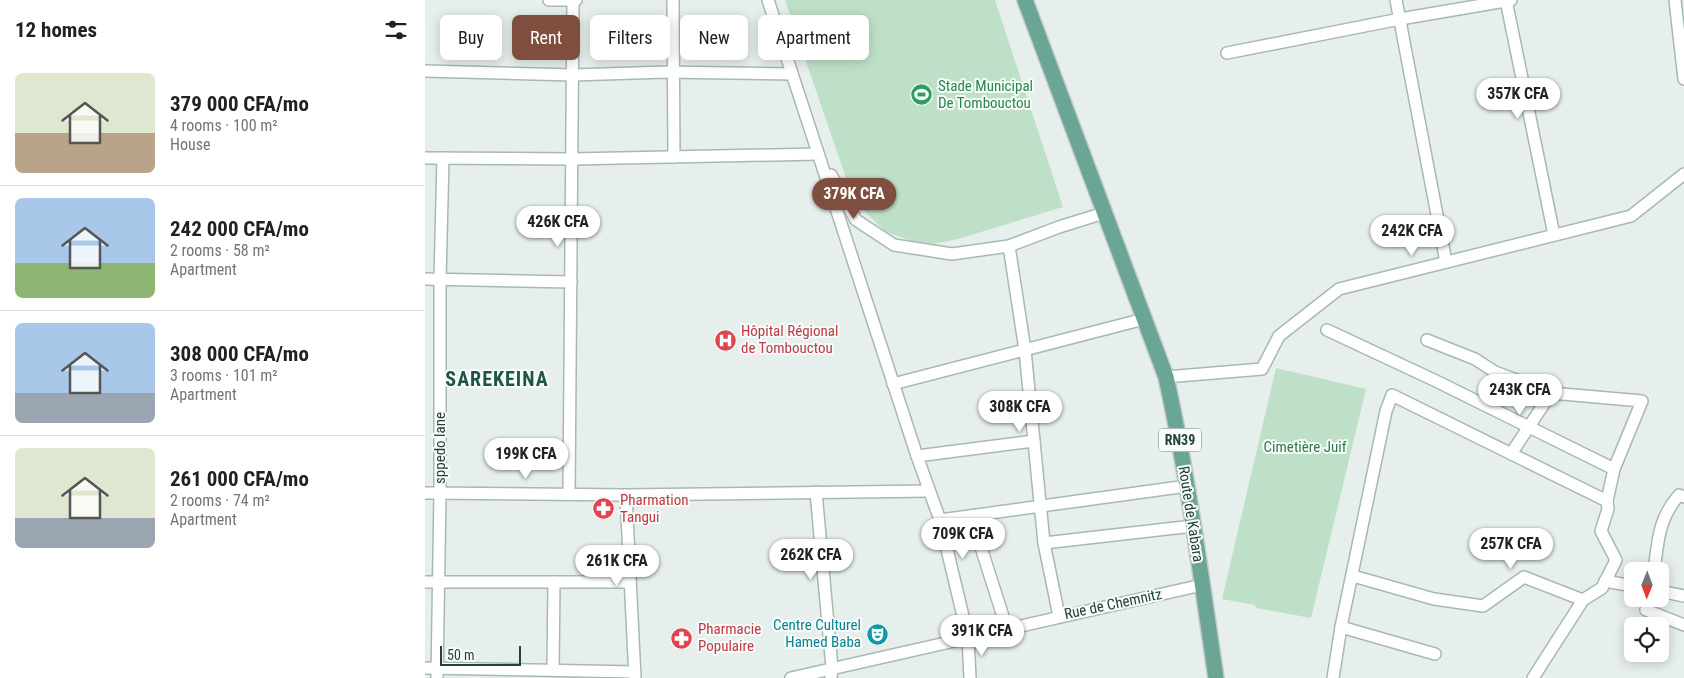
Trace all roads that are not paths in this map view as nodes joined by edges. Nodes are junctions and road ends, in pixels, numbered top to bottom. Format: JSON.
{"nodes":[{"id":1,"x":549,"y":0,"type":"edge"},
{"id":2,"x":574,"y":0,"type":"edge"},
{"id":3,"x":673,"y":0,"type":"edge"},
{"id":4,"x":768,"y":0,"type":"edge"},
{"id":5,"x":1025,"y":0,"type":"edge"},
{"id":6,"x":1396,"y":0,"type":"edge"},
{"id":7,"x":1508,"y":0,"type":"edge"},
{"id":8,"x":1675,"y":0,"type":"edge"},
{"id":9,"x":1400,"y":18,"type":"junction"},
{"id":10,"x":1227,"y":53,"type":"dead end"},
{"id":11,"x":425,"y":71,"type":"edge"},
{"id":12,"x":674,"y":72,"type":"junction"},
{"id":13,"x":792,"y":74,"type":"junction"},
{"id":14,"x":573,"y":75,"type":"junction"},
{"id":15,"x":1684,"y":79,"type":"edge"},
{"id":16,"x":819,"y":154,"type":"junction"},
{"id":17,"x":674,"y":157,"type":"junction"},
{"id":18,"x":425,"y":158,"type":"edge"},
{"id":19,"x":443,"y":158,"type":"junction"},
{"id":20,"x":572,"y":159,"type":"junction"},
{"id":21,"x":1684,"y":174,"type":"edge"},
{"id":22,"x":1104,"y":212,"type":"junction"},
{"id":23,"x":1554,"y":235,"type":"junction"},
{"id":24,"x":1009,"y":246,"type":"junction"},
{"id":25,"x":1445,"y":262,"type":"junction"},
{"id":26,"x":425,"y":279,"type":"edge"},
{"id":27,"x":440,"y":279,"type":"junction"},
{"id":28,"x":571,"y":282,"type":"junction"},
{"id":29,"x":1144,"y":319,"type":"junction"},
{"id":30,"x":1327,"y":330,"type":"dead end"},
{"id":31,"x":1427,"y":340,"type":"dead end"},
{"id":32,"x":1025,"y":350,"type":"junction"},
{"id":33,"x":1165,"y":377,"type":"junction"},
{"id":34,"x":893,"y":384,"type":"junction"},
{"id":35,"x":1551,"y":393,"type":"junction"},
{"id":36,"x":1529,"y":426,"type":"junction"},
{"id":37,"x":1034,"y":441,"type":"junction"},
{"id":38,"x":1511,"y":454,"type":"junction"},
{"id":39,"x":917,"y":456,"type":"junction"},
{"id":40,"x":1614,"y":469,"type":"junction"},
{"id":41,"x":1187,"y":486,"type":"junction"},
{"id":42,"x":928,"y":491,"type":"junction"},
{"id":43,"x":816,"y":492,"type":"junction"},
{"id":44,"x":425,"y":493,"type":"edge"},
{"id":45,"x":440,"y":493,"type":"junction"},
{"id":46,"x":569,"y":494,"type":"junction"},
{"id":47,"x":626,"y":495,"type":"junction"},
{"id":48,"x":1684,"y":497,"type":"edge"},
{"id":49,"x":1607,"y":501,"type":"junction"},
{"id":50,"x":1041,"y":506,"type":"junction"},
{"id":51,"x":971,"y":516,"type":"junction"},
{"id":52,"x":940,"y":520,"type":"junction"},
{"id":53,"x":1193,"y":526,"type":"junction"},
{"id":54,"x":1044,"y":543,"type":"junction"},
{"id":55,"x":1655,"y":562,"type":"edge"},
{"id":56,"x":1353,"y":576,"type":"junction"},
{"id":57,"x":1605,"y":581,"type":"junction"},
{"id":58,"x":425,"y":582,"type":"edge"},
{"id":59,"x":438,"y":582,"type":"junction"},
{"id":60,"x":554,"y":582,"type":"junction"},
{"id":61,"x":630,"y":582,"type":"junction"},
{"id":62,"x":1624,"y":584,"type":"edge"},
{"id":63,"x":1202,"y":585,"type":"junction"},
{"id":64,"x":1669,"y":594,"type":"edge"},
{"id":65,"x":1684,"y":596,"type":"edge"},
{"id":66,"x":1583,"y":600,"type":"junction"},
{"id":67,"x":1647,"y":608,"type":"edge"},
{"id":68,"x":1059,"y":616,"type":"junction"},
{"id":69,"x":1684,"y":625,"type":"edge"},
{"id":70,"x":1341,"y":628,"type":"junction"},
{"id":71,"x":1007,"y":629,"type":"junction"},
{"id":72,"x":967,"y":637,"type":"junction"},
{"id":73,"x":1435,"y":654,"type":"dead end"},
{"id":74,"x":553,"y":670,"type":"junction"},
{"id":75,"x":433,"y":671,"type":"edge"},
{"id":76,"x":831,"y":673,"type":"edge"},
{"id":77,"x":635,"y":675,"type":"edge"},
{"id":78,"x":791,"y":678,"type":"edge"},
{"id":79,"x":970,"y":678,"type":"edge"},
{"id":80,"x":1216,"y":678,"type":"edge"},
{"id":81,"x":1333,"y":678,"type":"edge"},
{"id":82,"x":1533,"y":678,"type":"edge"}],
"edges":[{"from":1,"to":2,"type":"street"},
{"from":2,"to":14,"type":"street"},
{"from":3,"to":12,"type":"street"},
{"from":4,"to":13,"type":"street"},
{"from":5,"to":22,"type":"main road","number":"RN39"},
{"from":6,"to":9,"type":"street"},
{"from":7,"to":9,"type":"street"},
{"from":7,"to":23,"type":"street"},
{"from":8,"to":15,"type":"street"},
{"from":9,"to":10,"type":"street"},
{"from":9,"to":25,"type":"street"},
{"from":11,"to":14,"type":"street"},
{"from":12,"to":13,"type":"street"},
{"from":12,"to":14,"type":"street"},
{"from":12,"to":17,"type":"street"},
{"from":13,"to":16,"type":"street"},
{"from":14,"to":20,"type":"street"},
{"from":16,"to":17,"type":"street"},
{"from":16,"to":24,"type":"street"},
{"from":16,"to":34,"type":"street"},
{"from":17,"to":20,"type":"street"},
{"from":18,"to":19,"type":"street"},
{"from":19,"to":20,"type":"street"},
{"from":19,"to":27,"type":"street","name":"sppedo lane"},
{"from":20,"to":28,"type":"street"},
{"from":21,"to":23,"type":"street"},
{"from":22,"to":24,"type":"street"},
{"from":22,"to":29,"type":"main road","name":"Route de Kabara","number":"RN39"},
{"from":23,"to":25,"type":"street"},
{"from":24,"to":32,"type":"street"},
{"from":25,"to":33,"type":"street"},
{"from":26,"to":27,"type":"street"},
{"from":27,"to":28,"type":"street"},
{"from":27,"to":45,"type":"street","name":"sppedo lane"},
{"from":28,"to":46,"type":"street"},
{"from":29,"to":32,"type":"street"},
{"from":29,"to":33,"type":"main road","name":"Route de Kabara","number":"RN39"},
{"from":30,"to":36,"type":"street"},
{"from":31,"to":35,"type":"street"},
{"from":32,"to":34,"type":"street"},
{"from":32,"to":37,"type":"street"},
{"from":33,"to":41,"type":"main road","name":"Route de Kabara","number":"RN39"},
{"from":34,"to":39,"type":"street"},
{"from":35,"to":36,"type":"street"},
{"from":35,"to":40,"type":"street"},
{"from":36,"to":38,"type":"street"},
{"from":36,"to":40,"type":"street"},
{"from":37,"to":39,"type":"street"},
{"from":37,"to":50,"type":"street"},
{"from":38,"to":49,"type":"street"},
{"from":38,"to":56,"type":"street"},
{"from":39,"to":42,"type":"street"},
{"from":40,"to":49,"type":"street"},
{"from":41,"to":50,"type":"street"},
{"from":41,"to":53,"type":"main road","name":"Route de Kabara","number":"RN39"},
{"from":42,"to":43,"type":"street"},
{"from":42,"to":52,"type":"street"},
{"from":43,"to":47,"type":"street"},
{"from":43,"to":76,"type":"street"},
{"from":44,"to":45,"type":"street"},
{"from":45,"to":46,"type":"street"},
{"from":45,"to":59,"type":"street","name":"sppedo lane"},
{"from":46,"to":47,"type":"street"},
{"from":47,"to":61,"type":"street"},
{"from":48,"to":55,"type":"street"},
{"from":49,"to":57,"type":"street"},
{"from":50,"to":51,"type":"street"},
{"from":50,"to":54,"type":"street"},
{"from":51,"to":52,"type":"street"},
{"from":51,"to":71,"type":"street"},
{"from":52,"to":72,"type":"street"},
{"from":53,"to":54,"type":"street"},
{"from":53,"to":63,"type":"main road","name":"Route de Kabara","number":"RN39"},
{"from":54,"to":68,"type":"street"},
{"from":56,"to":66,"type":"street"},
{"from":56,"to":70,"type":"street"},
{"from":57,"to":62,"type":"street"},
{"from":57,"to":66,"type":"street"},
{"from":58,"to":59,"type":"street"},
{"from":59,"to":60,"type":"street"},
{"from":59,"to":75,"type":"street","name":"sppedo lane"},
{"from":60,"to":61,"type":"street"},
{"from":60,"to":74,"type":"street"},
{"from":61,"to":77,"type":"street"},
{"from":63,"to":68,"type":"street","name":"Rue de Chemnitz"},
{"from":63,"to":80,"type":"main road","name":"Route de Kabara","number":"RN39"},
{"from":64,"to":65,"type":"street"},
{"from":66,"to":82,"type":"street"},
{"from":67,"to":69,"type":"street"},
{"from":68,"to":71,"type":"street","name":"Rue de Chemnitz"},
{"from":70,"to":73,"type":"street"},
{"from":70,"to":81,"type":"street"},
{"from":71,"to":72,"type":"street","name":"Rue de Chemnitz"},
{"from":72,"to":76,"type":"street","name":"Rue de Chemnitz"},
{"from":72,"to":79,"type":"street"},
{"from":74,"to":75,"type":"street"},
{"from":74,"to":77,"type":"street"},
{"from":76,"to":78,"type":"street","name":"Rue de Chemnitz"}]}
